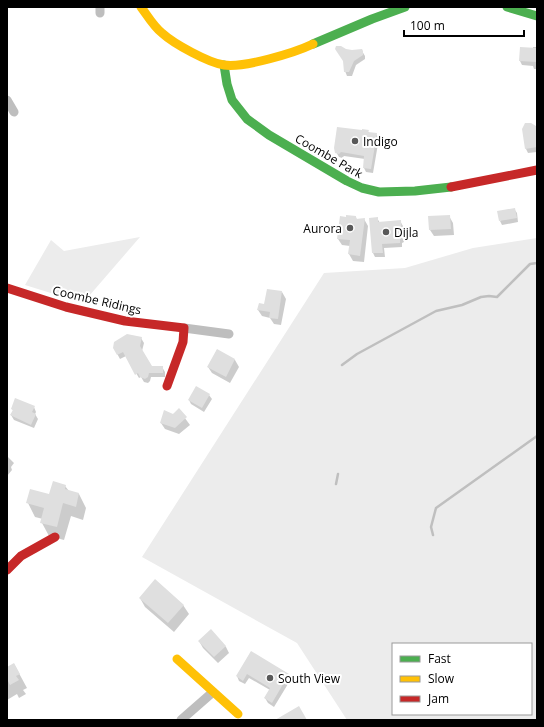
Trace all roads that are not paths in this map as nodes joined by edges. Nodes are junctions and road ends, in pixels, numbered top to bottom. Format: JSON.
{"nodes":[{"id":1,"x":141,"y":7,"type":"edge"},
{"id":2,"x":405,"y":7,"type":"edge"},
{"id":3,"x":507,"y":7,"type":"edge"},
{"id":4,"x":537,"y":16,"type":"edge"},
{"id":5,"x":224,"y":65,"type":"junction"},
{"id":6,"x":7,"y":100,"type":"edge"},
{"id":7,"x":14,"y":112,"type":"dead end"},
{"id":8,"x":537,"y":170,"type":"edge"},
{"id":9,"x":7,"y":288,"type":"edge"},
{"id":10,"x":184,"y":328,"type":"junction"},
{"id":11,"x":229,"y":334,"type":"dead end"},
{"id":12,"x":167,"y":386,"type":"dead end"},
{"id":13,"x":55,"y":537,"type":"dead end"},
{"id":14,"x":7,"y":570,"type":"edge"},
{"id":15,"x":177,"y":659,"type":"dead end"},
{"id":16,"x":213,"y":692,"type":"junction"},
{"id":17,"x":238,"y":714,"type":"dead end"},
{"id":18,"x":181,"y":720,"type":"edge"}],
"edges":[{"from":1,"to":5,"type":"street"},
{"from":2,"to":5,"type":"street"},
{"from":3,"to":4,"type":"street"},
{"from":5,"to":8,"type":"street","name":"Coombe Park"},
{"from":6,"to":7,"type":"street"},
{"from":9,"to":10,"type":"street","name":"Coombe Ridings"},
{"from":10,"to":11,"type":"street","name":"Coombe Ridings"},
{"from":10,"to":12,"type":"street"},
{"from":13,"to":14,"type":"street"},
{"from":15,"to":16,"type":"street"},
{"from":16,"to":17,"type":"street"},
{"from":16,"to":18,"type":"street"}]}
